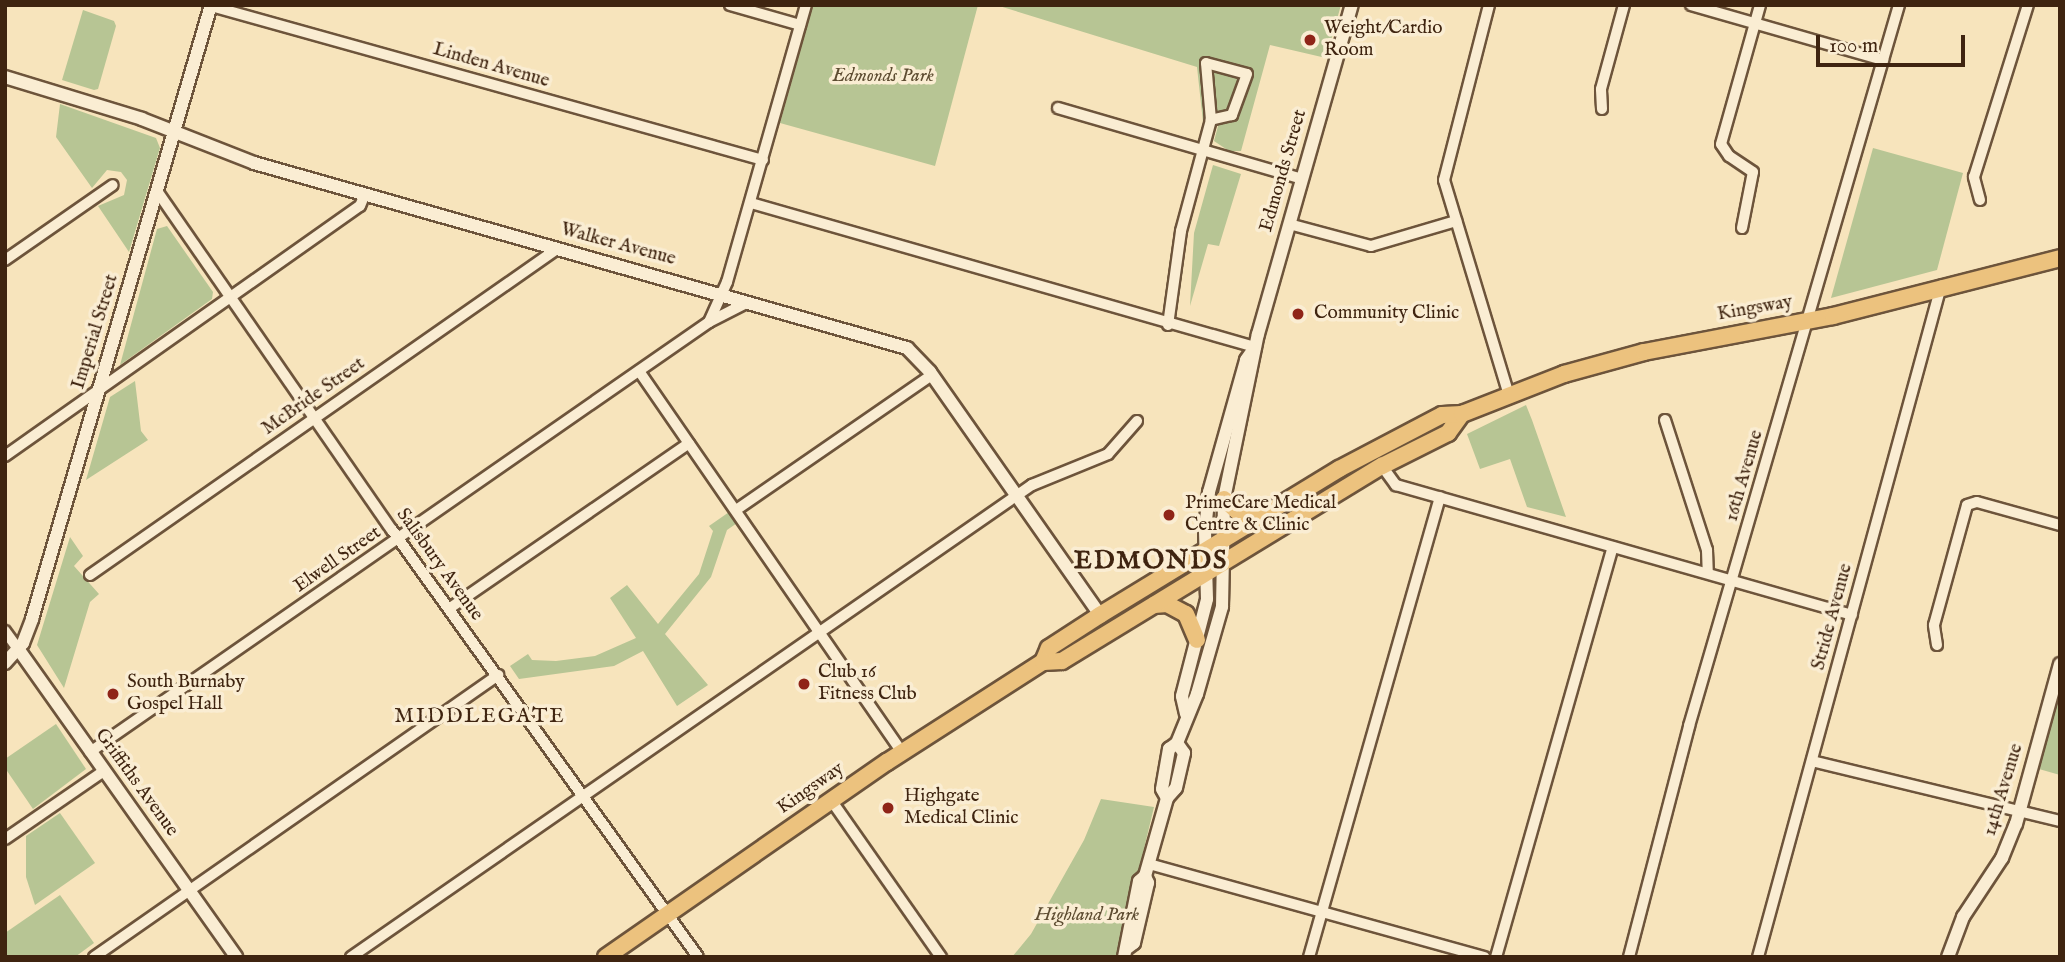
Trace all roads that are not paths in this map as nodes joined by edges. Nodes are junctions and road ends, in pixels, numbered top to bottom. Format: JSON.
{"nodes":[{"id":1,"x":730,"y":5,"type":"edge"},
{"id":2,"x":806,"y":5,"type":"edge"},
{"id":3,"x":1352,"y":5,"type":"edge"},
{"id":4,"x":1489,"y":5,"type":"edge"},
{"id":5,"x":1624,"y":5,"type":"edge"},
{"id":6,"x":1691,"y":5,"type":"edge"},
{"id":7,"x":1760,"y":5,"type":"edge"},
{"id":8,"x":1899,"y":5,"type":"edge"},
{"id":9,"x":2028,"y":5,"type":"edge"},
{"id":10,"x":211,"y":6,"type":"edge"},
{"id":11,"x":1756,"y":23,"type":"junction"},
{"id":12,"x":800,"y":25,"type":"junction"},
{"id":13,"x":1883,"y":60,"type":"junction"},
{"id":14,"x":5,"y":77,"type":"edge"},
{"id":15,"x":1058,"y":108,"type":"dead end"},
{"id":16,"x":1602,"y":109,"type":"dead end"},
{"id":17,"x":1211,"y":120,"type":"junction"},
{"id":18,"x":174,"y":134,"type":"junction"},
{"id":19,"x":1202,"y":149,"type":"junction"},
{"id":20,"x":763,"y":160,"type":"junction"},
{"id":21,"x":1302,"y":178,"type":"junction"},
{"id":22,"x":113,"y":185,"type":"dead end"},
{"id":23,"x":157,"y":191,"type":"junction"},
{"id":24,"x":364,"y":196,"type":"junction"},
{"id":25,"x":1980,"y":200,"type":"dead end"},
{"id":26,"x":751,"y":203,"type":"junction"},
{"id":27,"x":1456,"y":220,"type":"junction"},
{"id":28,"x":1289,"y":224,"type":"junction"},
{"id":29,"x":1742,"y":228,"type":"dead end"},
{"id":30,"x":557,"y":249,"type":"junction"},
{"id":31,"x":2060,"y":258,"type":"edge"},
{"id":32,"x":5,"y":260,"type":"edge"},
{"id":33,"x":1941,"y":286,"type":"junction"},
{"id":34,"x":724,"y":295,"type":"junction"},
{"id":35,"x":230,"y":299,"type":"junction"},
{"id":36,"x":748,"y":302,"type":"junction"},
{"id":37,"x":1809,"y":321,"type":"junction"},
{"id":38,"x":709,"y":322,"type":"junction"},
{"id":39,"x":1168,"y":326,"type":"junction"},
{"id":40,"x":1255,"y":347,"type":"junction"},
{"id":41,"x":639,"y":371,"type":"junction"},
{"id":42,"x":932,"y":374,"type":"junction"},
{"id":43,"x":99,"y":391,"type":"junction"},
{"id":44,"x":1509,"y":395,"type":"junction"},
{"id":45,"x":1462,"y":414,"type":"junction"},
{"id":46,"x":313,"y":418,"type":"junction"},
{"id":47,"x":1665,"y":420,"type":"dead end"},
{"id":48,"x":1137,"y":421,"type":"dead end"},
{"id":49,"x":689,"y":443,"type":"junction"},
{"id":50,"x":5,"y":456,"type":"edge"},
{"id":51,"x":1382,"y":466,"type":"junction"},
{"id":52,"x":1016,"y":496,"type":"junction"},
{"id":53,"x":1440,"y":497,"type":"junction"},
{"id":54,"x":1224,"y":499,"type":"junction"},
{"id":55,"x":736,"y":510,"type":"junction"},
{"id":56,"x":1261,"y":519,"type":"junction"},
{"id":57,"x":2060,"y":524,"type":"edge"},
{"id":58,"x":401,"y":538,"type":"junction"},
{"id":59,"x":1220,"y":542,"type":"junction"},
{"id":60,"x":1613,"y":547,"type":"junction"},
{"id":61,"x":1206,"y":551,"type":"junction"},
{"id":62,"x":1214,"y":568,"type":"junction"},
{"id":63,"x":1708,"y":573,"type":"junction"},
{"id":64,"x":90,"y":575,"type":"dead end"},
{"id":65,"x":1733,"y":581,"type":"junction"},
{"id":66,"x":1154,"y":605,"type":"junction"},
{"id":67,"x":450,"y":608,"type":"junction"},
{"id":68,"x":1100,"y":615,"type":"junction"},
{"id":69,"x":1852,"y":615,"type":"junction"},
{"id":70,"x":5,"y":631,"type":"edge"},
{"id":71,"x":819,"y":633,"type":"junction"},
{"id":72,"x":1197,"y":640,"type":"junction"},
{"id":73,"x":1937,"y":645,"type":"dead end"},
{"id":74,"x":19,"y":650,"type":"junction"},
{"id":75,"x":1043,"y":662,"type":"junction"},
{"id":76,"x":5,"y":663,"type":"edge"},
{"id":77,"x":2060,"y":664,"type":"edge"},
{"id":78,"x":498,"y":675,"type":"junction"},
{"id":79,"x":1186,"y":714,"type":"junction"},
{"id":80,"x":90,"y":752,"type":"junction"},
{"id":81,"x":902,"y":752,"type":"junction"},
{"id":82,"x":1812,"y":761,"type":"junction"},
{"id":83,"x":104,"y":771,"type":"junction"},
{"id":84,"x":582,"y":795,"type":"junction"},
{"id":85,"x":831,"y":800,"type":"junction"},
{"id":86,"x":2020,"y":812,"type":"junction"},
{"id":87,"x":2060,"y":821,"type":"edge"},
{"id":88,"x":5,"y":839,"type":"edge"},
{"id":89,"x":1147,"y":870,"type":"junction"},
{"id":90,"x":190,"y":891,"type":"junction"},
{"id":91,"x":1321,"y":912,"type":"junction"},
{"id":92,"x":667,"y":914,"type":"junction"},
{"id":93,"x":1125,"y":953,"type":"edge"},
{"id":94,"x":94,"y":957,"type":"edge"},
{"id":95,"x":236,"y":957,"type":"edge"},
{"id":96,"x":351,"y":957,"type":"edge"},
{"id":97,"x":606,"y":957,"type":"edge"},
{"id":98,"x":698,"y":957,"type":"edge"},
{"id":99,"x":941,"y":957,"type":"edge"},
{"id":100,"x":1309,"y":957,"type":"edge"},
{"id":101,"x":1484,"y":957,"type":"edge"},
{"id":102,"x":1496,"y":957,"type":"edge"},
{"id":103,"x":1629,"y":957,"type":"edge"},
{"id":104,"x":1758,"y":957,"type":"edge"},
{"id":105,"x":1948,"y":957,"type":"edge"}],
"edges":[{"from":1,"to":12,"type":"street"},
{"from":2,"to":12,"type":"street","name":"Elwell Street"},
{"from":3,"to":21,"type":"street","name":"Edmonds Street"},
{"from":4,"to":27,"type":"street"},
{"from":5,"to":16,"type":"street"},
{"from":6,"to":11,"type":"street"},
{"from":7,"to":11,"type":"street"},
{"from":8,"to":13,"type":"street","name":"16th Avenue"},
{"from":9,"to":25,"type":"street"},
{"from":10,"to":18,"type":"street","name":"Imperial Street"},
{"from":10,"to":20,"type":"street","name":"Linden Avenue"},
{"from":11,"to":13,"type":"street"},
{"from":11,"to":29,"type":"street"},
{"from":12,"to":20,"type":"street","name":"Elwell Street"},
{"from":13,"to":37,"type":"street","name":"16th Avenue"},
{"from":14,"to":18,"type":"street","name":"Walker Avenue"},
{"from":15,"to":19,"type":"street"},
{"from":17,"to":17,"type":"street"},
{"from":17,"to":19,"type":"street"},
{"from":18,"to":23,"type":"street","name":"Imperial Street"},
{"from":18,"to":24,"type":"street","name":"Walker Avenue"},
{"from":19,"to":21,"type":"street"},
{"from":19,"to":39,"type":"street"},
{"from":20,"to":26,"type":"street","name":"Elwell Street"},
{"from":21,"to":28,"type":"street","name":"Edmonds Street"},
{"from":22,"to":32,"type":"street"},
{"from":23,"to":35,"type":"street","name":"Salisbury Avenue"},
{"from":23,"to":43,"type":"street","name":"Imperial Street"},
{"from":24,"to":30,"type":"street","name":"Walker Avenue"},
{"from":24,"to":35,"type":"street"},
{"from":26,"to":34,"type":"street","name":"Elwell Street"},
{"from":26,"to":39,"type":"street"},
{"from":27,"to":28,"type":"street"},
{"from":27,"to":44,"type":"street"},
{"from":28,"to":40,"type":"street","name":"Edmonds Street"},
{"from":30,"to":34,"type":"street","name":"Walker Avenue"},
{"from":30,"to":46,"type":"street","name":"McBride Street"},
{"from":31,"to":33,"type":"main road","name":"Kingsway"},
{"from":33,"to":37,"type":"main road","name":"Kingsway"},
{"from":33,"to":69,"type":"street","name":"Stride Avenue"},
{"from":34,"to":36,"type":"street","name":"Walker Avenue"},
{"from":34,"to":38,"type":"street","name":"Elwell Street"},
{"from":35,"to":43,"type":"street"},
{"from":35,"to":46,"type":"street","name":"Salisbury Avenue"},
{"from":36,"to":38,"type":"street","name":"Elwell Street"},
{"from":36,"to":42,"type":"street","name":"Walker Avenue"},
{"from":37,"to":44,"type":"main road","name":"Kingsway"},
{"from":37,"to":65,"type":"street","name":"16th Avenue"},
{"from":38,"to":41,"type":"street","name":"Elwell Street"},
{"from":39,"to":40,"type":"street"},
{"from":40,"to":54,"type":"street","name":"Edmonds Street"},
{"from":40,"to":61,"type":"street","name":"Edmonds Street"},
{"from":41,"to":49,"type":"street"},
{"from":41,"to":58,"type":"street","name":"Elwell Street"},
{"from":42,"to":52,"type":"street","name":"Walker Avenue"},
{"from":42,"to":55,"type":"street"},
{"from":43,"to":50,"type":"street"},
{"from":43,"to":74,"type":"street","name":"Imperial Street"},
{"from":44,"to":45,"type":"main road","name":"Kingsway"},
{"from":45,"to":51,"type":"main road","name":"Kingsway"},
{"from":45,"to":56,"type":"main road","name":"Kingsway"},
{"from":46,"to":58,"type":"street","name":"Salisbury Avenue"},
{"from":46,"to":64,"type":"street","name":"McBride Street"},
{"from":47,"to":63,"type":"street"},
{"from":48,"to":52,"type":"street"},
{"from":49,"to":55,"type":"street"},
{"from":49,"to":67,"type":"street"},
{"from":51,"to":53,"type":"street"},
{"from":51,"to":62,"type":"main road","name":"Kingsway"},
{"from":52,"to":68,"type":"street","name":"Walker Avenue"},
{"from":52,"to":71,"type":"street"},
{"from":53,"to":60,"type":"street"},
{"from":53,"to":91,"type":"street"},
{"from":54,"to":56,"type":"main road"},
{"from":54,"to":59,"type":"street","name":"Edmonds Street"},
{"from":55,"to":71,"type":"street"},
{"from":56,"to":59,"type":"main road","name":"Kingsway"},
{"from":57,"to":73,"type":"street"},
{"from":58,"to":67,"type":"street","name":"Salisbury Avenue"},
{"from":58,"to":80,"type":"street","name":"Elwell Street"},
{"from":59,"to":61,"type":"main road","name":"Kingsway"},
{"from":59,"to":62,"type":"street","name":"Edmonds Street"},
{"from":60,"to":63,"type":"street"},
{"from":60,"to":102,"type":"street"},
{"from":61,"to":62,"type":"street","name":"Edmonds Street"},
{"from":61,"to":68,"type":"main road","name":"Kingsway"},
{"from":62,"to":66,"type":"main road","name":"Kingsway"},
{"from":62,"to":72,"type":"street","name":"Edmonds Street"},
{"from":62,"to":79,"type":"street","name":"Edmonds Street"},
{"from":63,"to":65,"type":"street"},
{"from":65,"to":69,"type":"street"},
{"from":65,"to":103,"type":"street","name":"16th Avenue"},
{"from":66,"to":72,"type":"main road"},
{"from":66,"to":75,"type":"main road","name":"Kingsway"},
{"from":67,"to":78,"type":"street","name":"Salisbury Avenue"},
{"from":68,"to":75,"type":"main road","name":"Kingsway"},
{"from":69,"to":82,"type":"street","name":"Stride Avenue"},
{"from":70,"to":74,"type":"street","name":"Griffiths Avenue"},
{"from":71,"to":81,"type":"street"},
{"from":71,"to":84,"type":"street"},
{"from":72,"to":79,"type":"street","name":"Edmonds Street"},
{"from":74,"to":76,"type":"street","name":"Imperial Street"},
{"from":74,"to":80,"type":"street","name":"Griffiths Avenue"},
{"from":75,"to":81,"type":"main road","name":"Kingsway"},
{"from":77,"to":86,"type":"street","name":"14th Avenue"},
{"from":78,"to":84,"type":"street","name":"Salisbury Avenue"},
{"from":78,"to":90,"type":"street"},
{"from":79,"to":89,"type":"street","name":"Edmonds Street"},
{"from":80,"to":83,"type":"street","name":"Griffiths Avenue"},
{"from":81,"to":85,"type":"main road","name":"Kingsway"},
{"from":82,"to":86,"type":"street"},
{"from":82,"to":104,"type":"street","name":"Stride Avenue"},
{"from":83,"to":88,"type":"street"},
{"from":83,"to":90,"type":"street","name":"Griffiths Avenue"},
{"from":84,"to":92,"type":"street","name":"Salisbury Avenue"},
{"from":84,"to":96,"type":"street"},
{"from":85,"to":92,"type":"main road","name":"Kingsway"},
{"from":85,"to":99,"type":"street"},
{"from":86,"to":87,"type":"street"},
{"from":86,"to":105,"type":"street","name":"14th Avenue"},
{"from":89,"to":91,"type":"street"},
{"from":89,"to":93,"type":"street","name":"Edmonds Street"},
{"from":90,"to":94,"type":"street"},
{"from":90,"to":95,"type":"street","name":"Griffiths Avenue"},
{"from":91,"to":100,"type":"street"},
{"from":91,"to":101,"type":"street"},
{"from":92,"to":97,"type":"main road","name":"Kingsway"},
{"from":92,"to":98,"type":"street","name":"Salisbury Avenue"}]}
